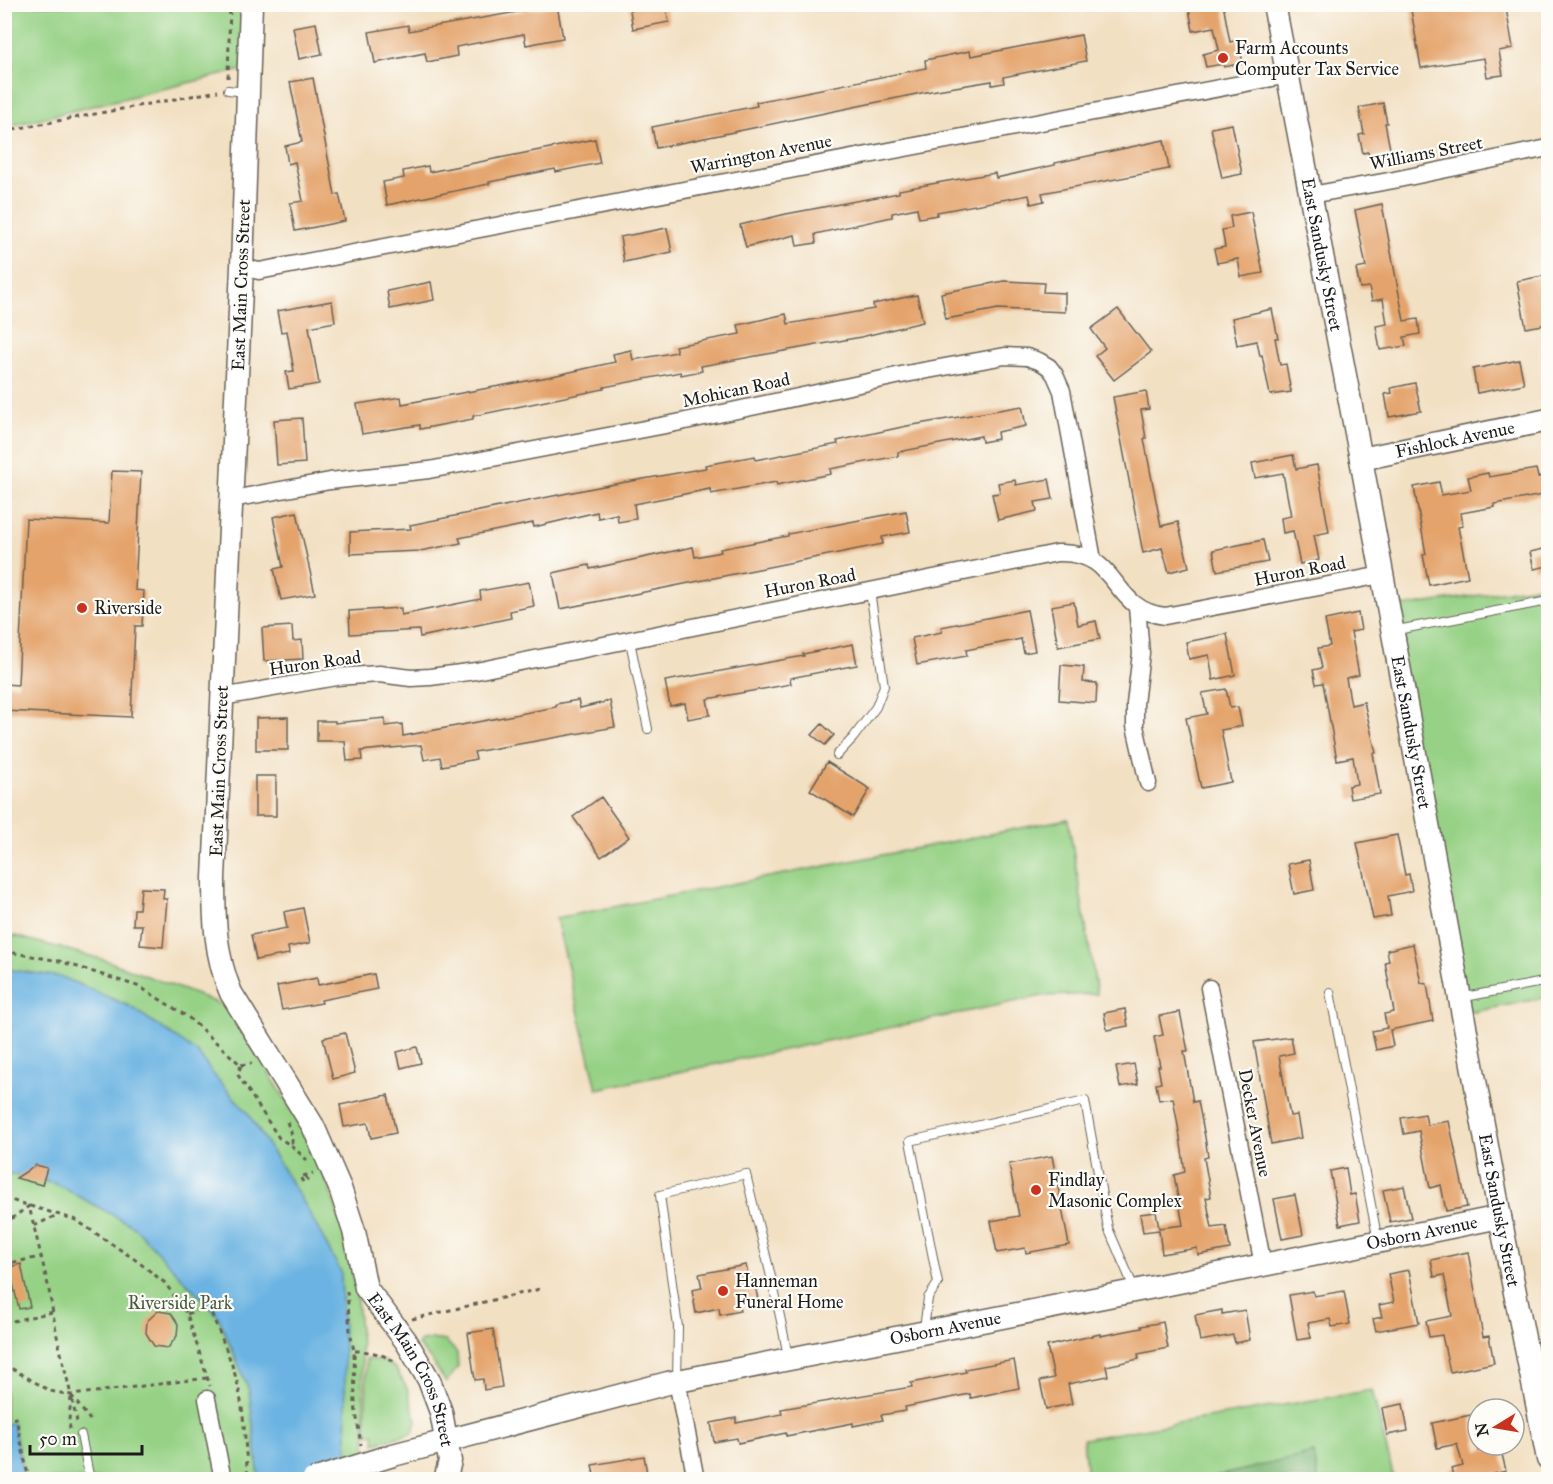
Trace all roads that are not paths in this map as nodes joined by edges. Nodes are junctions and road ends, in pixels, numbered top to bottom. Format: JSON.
{"nodes":[{"id":1,"x":251,"y":4,"type":"edge"},
{"id":2,"x":1274,"y":4,"type":"edge"},
{"id":3,"x":1287,"y":75,"type":"junction"},
{"id":4,"x":1548,"y":148,"type":"edge"},
{"id":5,"x":1311,"y":195,"type":"junction"},
{"id":6,"x":242,"y":267,"type":"junction"},
{"id":7,"x":1548,"y":420,"type":"edge"},
{"id":8,"x":1361,"y":459,"type":"junction"},
{"id":9,"x":232,"y":500,"type":"junction"},
{"id":10,"x":1094,"y":560,"type":"junction"},
{"id":11,"x":1382,"y":575,"type":"junction"},
{"id":12,"x":870,"y":591,"type":"junction"},
{"id":13,"x":1548,"y":601,"type":"edge"},
{"id":14,"x":1137,"y":607,"type":"junction"},
{"id":15,"x":1392,"y":631,"type":"junction"},
{"id":16,"x":630,"y":640,"type":"junction"},
{"id":17,"x":222,"y":697,"type":"junction"},
{"id":18,"x":648,"y":729,"type":"dead end"},
{"id":19,"x":837,"y":755,"type":"dead end"},
{"id":20,"x":1148,"y":783,"type":"dead end"},
{"id":21,"x":1548,"y":981,"type":"edge"},
{"id":22,"x":1209,"y":988,"type":"dead end"},
{"id":23,"x":1330,"y":992,"type":"dead end"},
{"id":24,"x":1460,"y":999,"type":"junction"},
{"id":25,"x":1500,"y":1217,"type":"junction"},
{"id":26,"x":1378,"y":1242,"type":"junction"},
{"id":27,"x":1263,"y":1265,"type":"junction"},
{"id":28,"x":1136,"y":1291,"type":"junction"},
{"id":29,"x":924,"y":1333,"type":"junction"},
{"id":30,"x":788,"y":1359,"type":"junction"},
{"id":31,"x":677,"y":1381,"type":"junction"},
{"id":32,"x":207,"y":1399,"type":"road end"},
{"id":33,"x":81,"y":1435,"type":"road end"},
{"id":34,"x":446,"y":1440,"type":"junction"},
{"id":35,"x":1548,"y":1459,"type":"edge"},
{"id":36,"x":90,"y":1479,"type":"edge"},
{"id":37,"x":223,"y":1479,"type":"edge"},
{"id":38,"x":313,"y":1479,"type":"edge"},
{"id":39,"x":445,"y":1479,"type":"edge"},
{"id":40,"x":696,"y":1479,"type":"edge"}],
"edges":[{"from":1,"to":6,"type":"main road","name":"East Main Cross Street"},
{"from":2,"to":3,"type":"main road","name":"East Sandusky Street"},
{"from":3,"to":5,"type":"main road","name":"East Sandusky Street"},
{"from":3,"to":6,"type":"street","name":"Warrington Avenue"},
{"from":4,"to":5,"type":"street","name":"Williams Street"},
{"from":5,"to":8,"type":"main road","name":"East Sandusky Street"},
{"from":6,"to":9,"type":"main road","name":"East Main Cross Street"},
{"from":7,"to":8,"type":"main road","name":"Fishlock Avenue"},
{"from":8,"to":11,"type":"main road","name":"East Sandusky Street"},
{"from":9,"to":10,"type":"street","name":"Mohican Road"},
{"from":9,"to":17,"type":"main road","name":"East Main Cross Street"},
{"from":10,"to":12,"type":"street","name":"Huron Road"},
{"from":10,"to":14,"type":"street","name":"Huron Road"},
{"from":11,"to":14,"type":"street","name":"Huron Road"},
{"from":11,"to":15,"type":"main road","name":"East Sandusky Street"},
{"from":12,"to":16,"type":"street","name":"Huron Road"},
{"from":12,"to":19,"type":"lane"},
{"from":13,"to":15,"type":"lane"},
{"from":14,"to":20,"type":"street"},
{"from":15,"to":24,"type":"main road","name":"East Sandusky Street"},
{"from":16,"to":17,"type":"street","name":"Huron Road"},
{"from":16,"to":18,"type":"lane"},
{"from":17,"to":34,"type":"main road","name":"East Main Cross Street"},
{"from":21,"to":24,"type":"lane"},
{"from":22,"to":27,"type":"street","name":"Decker Avenue"},
{"from":23,"to":26,"type":"lane"},
{"from":24,"to":25,"type":"main road","name":"East Sandusky Street"},
{"from":25,"to":26,"type":"main road","name":"Osborn Avenue"},
{"from":25,"to":35,"type":"main road","name":"East Sandusky Street"},
{"from":26,"to":27,"type":"main road","name":"Osborn Avenue"},
{"from":27,"to":28,"type":"main road","name":"Osborn Avenue"},
{"from":28,"to":29,"type":"main road","name":"Osborn Avenue"},
{"from":28,"to":29,"type":"lane"},
{"from":29,"to":30,"type":"main road","name":"Osborn Avenue"},
{"from":30,"to":31,"type":"main road","name":"Osborn Avenue"},
{"from":30,"to":31,"type":"lane"},
{"from":31,"to":34,"type":"main road","name":"Osborn Avenue"},
{"from":31,"to":40,"type":"street"},
{"from":32,"to":37,"type":"street"},
{"from":33,"to":36,"type":"lane"},
{"from":34,"to":38,"type":"main road","name":"Osborn Avenue","bridge":true},
{"from":34,"to":39,"type":"main road","name":"East Main Cross Street"}]}
